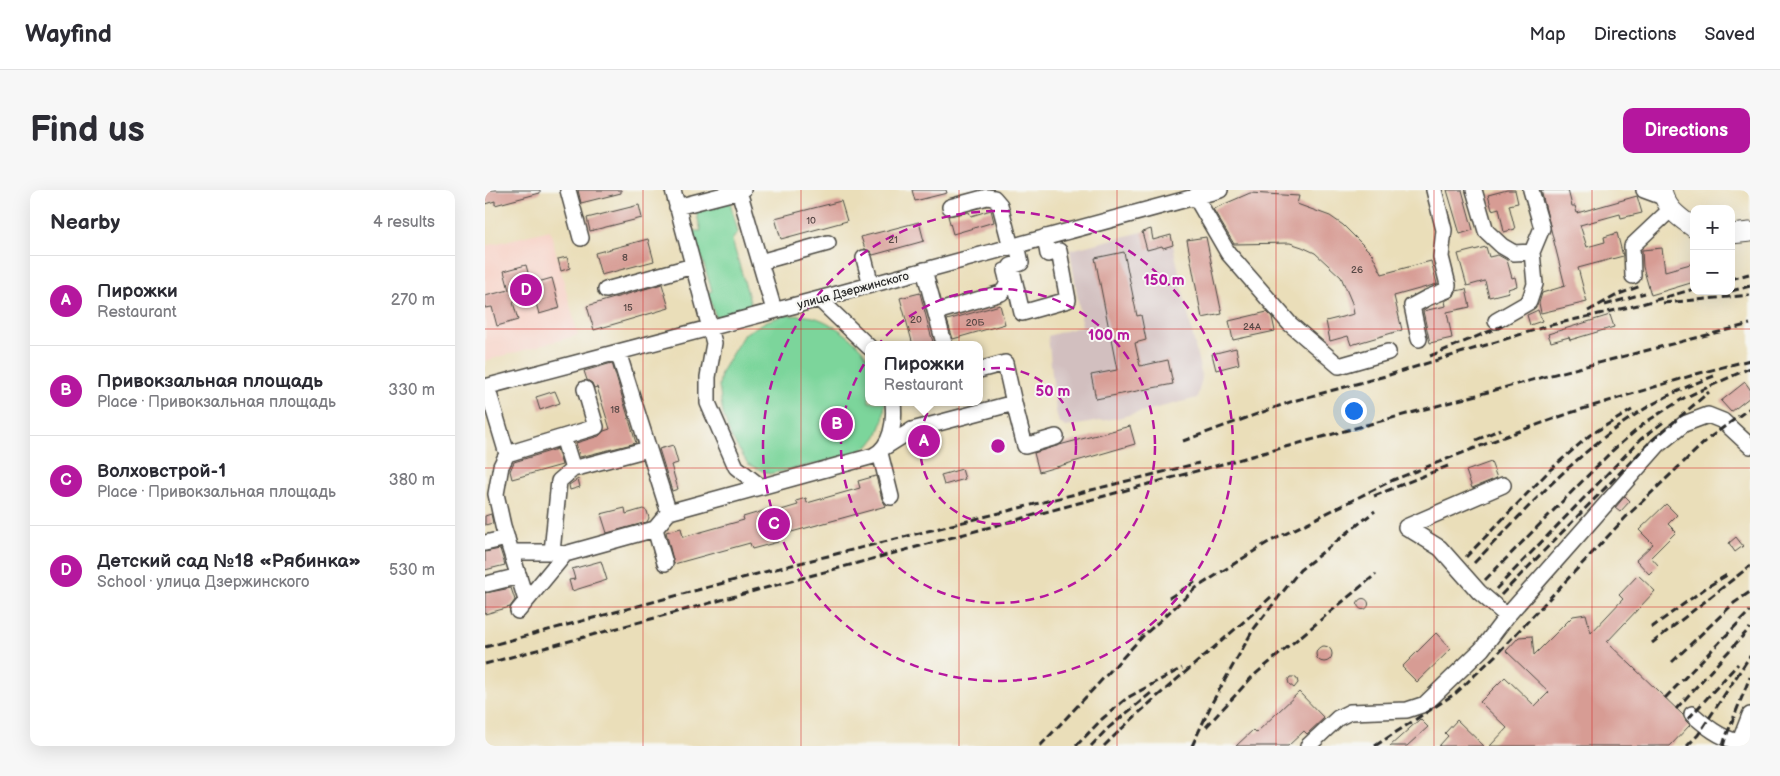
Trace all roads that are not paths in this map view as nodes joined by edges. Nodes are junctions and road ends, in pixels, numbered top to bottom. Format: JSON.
{"nodes":[{"id":1,"x":568,"y":190,"type":"edge"},
{"id":2,"x":673,"y":190,"type":"edge"},
{"id":3,"x":741,"y":190,"type":"edge"},
{"id":4,"x":1220,"y":190,"type":"edge"},
{"id":5,"x":1434,"y":190,"type":"edge"},
{"id":6,"x":1474,"y":190,"type":"edge"},
{"id":7,"x":1531,"y":190,"type":"edge"},
{"id":8,"x":1644,"y":190,"type":"edge"},
{"id":9,"x":1195,"y":196,"type":"junction"},
{"id":10,"x":1665,"y":199,"type":"edge"},
{"id":11,"x":950,"y":207,"type":"dead end"},
{"id":12,"x":677,"y":208,"type":"junction"},
{"id":13,"x":1690,"y":224,"type":"edge"},
{"id":14,"x":1750,"y":232,"type":"edge"},
{"id":15,"x":1735,"y":234,"type":"edge"},
{"id":16,"x":1045,"y":237,"type":"junction"},
{"id":17,"x":581,"y":238,"type":"dead end"},
{"id":18,"x":828,"y":244,"type":"dead end"},
{"id":19,"x":1009,"y":247,"type":"junction"},
{"id":20,"x":1532,"y":252,"type":"junction"},
{"id":21,"x":863,"y":258,"type":"dead end"},
{"id":22,"x":760,"y":262,"type":"junction"},
{"id":23,"x":693,"y":266,"type":"junction"},
{"id":24,"x":924,"y":270,"type":"junction"},
{"id":25,"x":1633,"y":276,"type":"dead end"},
{"id":26,"x":871,"y":285,"type":"junction"},
{"id":27,"x":606,"y":290,"type":"dead end"},
{"id":28,"x":819,"y":299,"type":"junction"},
{"id":29,"x":774,"y":310,"type":"junction"},
{"id":30,"x":935,"y":312,"type":"junction"},
{"id":31,"x":1496,"y":321,"type":"dead end"},
{"id":32,"x":710,"y":327,"type":"junction"},
{"id":33,"x":1419,"y":339,"type":"dead end"},
{"id":34,"x":943,"y":341,"type":"edge"},
{"id":35,"x":865,"y":343,"type":"edge"},
{"id":36,"x":618,"y":352,"type":"junction"},
{"id":37,"x":1387,"y":352,"type":"dead end"},
{"id":38,"x":983,"y":369,"type":"edge"},
{"id":39,"x":486,"y":387,"type":"edge"},
{"id":40,"x":585,"y":389,"type":"dead end"},
{"id":41,"x":1014,"y":403,"type":"junction"},
{"id":42,"x":893,"y":406,"type":"edge"},
{"id":43,"x":563,"y":437,"type":"junction"},
{"id":44,"x":1056,"y":438,"type":"dead end"},
{"id":45,"x":1750,"y":446,"type":"edge"},
{"id":46,"x":648,"y":449,"type":"junction"},
{"id":47,"x":882,"y":450,"type":"junction"},
{"id":48,"x":507,"y":454,"type":"junction"},
{"id":49,"x":573,"y":469,"type":"junction"},
{"id":50,"x":1503,"y":485,"type":"dead end"},
{"id":51,"x":761,"y":487,"type":"junction"},
{"id":52,"x":891,"y":497,"type":"dead end"},
{"id":53,"x":669,"y":513,"type":"junction"},
{"id":54,"x":655,"y":529,"type":"junction"},
{"id":55,"x":485,"y":543,"type":"edge"},
{"id":56,"x":509,"y":545,"type":"junction"},
{"id":57,"x":558,"y":553,"type":"junction"},
{"id":58,"x":665,"y":563,"type":"dead end"},
{"id":59,"x":519,"y":576,"type":"junction"},
{"id":60,"x":487,"y":584,"type":"dead end"},
{"id":61,"x":1507,"y":616,"type":"junction"},
{"id":62,"x":1692,"y":714,"type":"dead end"},
{"id":63,"x":1750,"y":715,"type":"edge"},
{"id":64,"x":1738,"y":744,"type":"edge"},
{"id":65,"x":1308,"y":746,"type":"edge"}],
"edges":[{"from":1,"to":17,"type":"street"},
{"from":2,"to":12,"type":"street"},
{"from":3,"to":12,"type":"street"},
{"from":3,"to":22,"type":"street"},
{"from":4,"to":9,"type":"street","name":"улица Дзержинского"},
{"from":5,"to":33,"type":"street"},
{"from":6,"to":20,"type":"street"},
{"from":7,"to":20,"type":"street"},
{"from":8,"to":10,"type":"street"},
{"from":9,"to":16,"type":"street","name":"улица Дзержинского"},
{"from":9,"to":37,"type":"street"},
{"from":10,"to":13,"type":"main road"},
{"from":10,"to":25,"type":"street"},
{"from":11,"to":19,"type":"street"},
{"from":12,"to":23,"type":"street"},
{"from":14,"to":15,"type":"main road"},
{"from":16,"to":19,"type":"street","name":"улица Дзержинского"},
{"from":16,"to":19,"type":"street"},
{"from":18,"to":22,"type":"street"},
{"from":19,"to":24,"type":"street","name":"улица Дзержинского"},
{"from":19,"to":30,"type":"street"},
{"from":20,"to":31,"type":"street"},
{"from":21,"to":26,"type":"street"},
{"from":22,"to":29,"type":"street"},
{"from":23,"to":27,"type":"street"},
{"from":23,"to":32,"type":"street"},
{"from":24,"to":26,"type":"street","name":"улица Дзержинского"},
{"from":24,"to":30,"type":"street"},
{"from":26,"to":28,"type":"street","name":"улица Дзержинского"},
{"from":28,"to":29,"type":"street","name":"улица Дзержинского"},
{"from":28,"to":35,"type":"street"},
{"from":29,"to":32,"type":"street","name":"улица Дзержинского"},
{"from":30,"to":34,"type":"street"},
{"from":32,"to":36,"type":"street","name":"улица Дзержинского"},
{"from":32,"to":51,"type":"street"},
{"from":36,"to":39,"type":"street","name":"улица Дзержинского"},
{"from":36,"to":46,"type":"street"},
{"from":38,"to":41,"type":"street"},
{"from":39,"to":48,"type":"street"},
{"from":40,"to":43,"type":"street"},
{"from":41,"to":44,"type":"street"},
{"from":41,"to":47,"type":"street"},
{"from":42,"to":47,"type":"street"},
{"from":43,"to":48,"type":"street"},
{"from":43,"to":49,"type":"street"},
{"from":45,"to":61,"type":"street"},
{"from":46,"to":49,"type":"street"},
{"from":46,"to":53,"type":"street"},
{"from":47,"to":51,"type":"street"},
{"from":47,"to":52,"type":"street"},
{"from":48,"to":56,"type":"street"},
{"from":49,"to":57,"type":"street"},
{"from":50,"to":61,"type":"street"},
{"from":51,"to":53,"type":"street"},
{"from":53,"to":54,"type":"street"},
{"from":54,"to":57,"type":"street"},
{"from":54,"to":58,"type":"street"},
{"from":55,"to":56,"type":"street"},
{"from":56,"to":57,"type":"street"},
{"from":56,"to":59,"type":"street"},
{"from":57,"to":59,"type":"street"},
{"from":59,"to":60,"type":"street"},
{"from":61,"to":65,"type":"street"},
{"from":62,"to":64,"type":"street"},
{"from":63,"to":64,"type":"street"}]}
